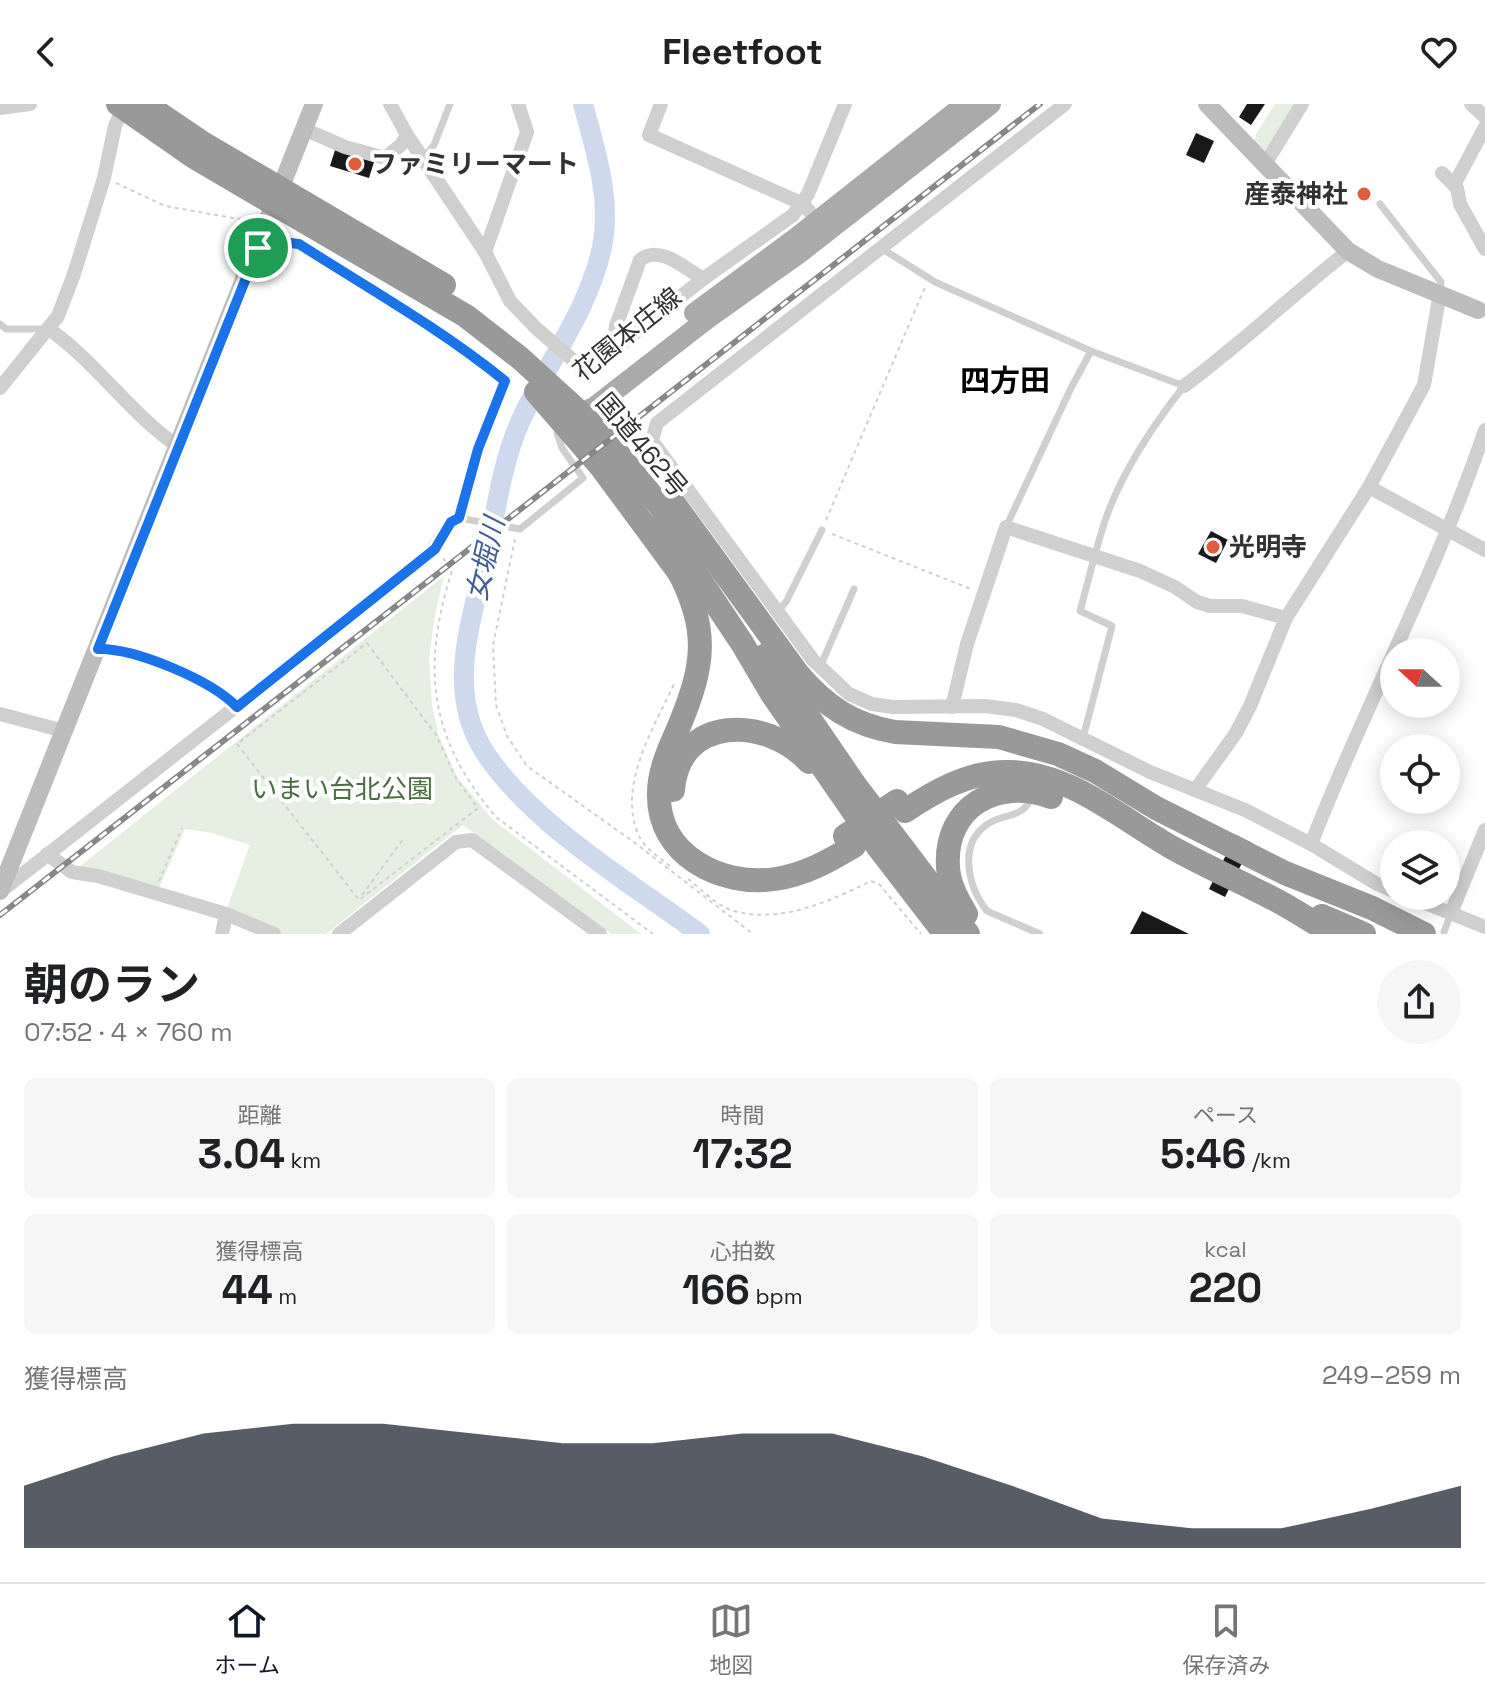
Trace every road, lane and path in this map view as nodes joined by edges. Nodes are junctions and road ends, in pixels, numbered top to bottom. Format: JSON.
{"nodes":[{"id":1,"x":30,"y":104,"type":"edge"},
{"id":2,"x":314,"y":104,"type":"edge"},
{"id":3,"x":390,"y":104,"type":"edge"},
{"id":4,"x":450,"y":104,"type":"edge"},
{"id":5,"x":518,"y":104,"type":"edge"},
{"id":6,"x":661,"y":104,"type":"edge"},
{"id":7,"x":845,"y":104,"type":"edge"},
{"id":8,"x":965,"y":104,"type":"edge"},
{"id":9,"x":991,"y":104,"type":"edge"},
{"id":10,"x":1065,"y":104,"type":"edge"},
{"id":11,"x":1207,"y":104,"type":"edge"},
{"id":12,"x":1302,"y":104,"type":"edge"},
{"id":13,"x":1471,"y":104,"type":"edge"},
{"id":14,"x":129,"y":105,"type":"edge"},
{"id":15,"x":0,"y":108,"type":"edge"},
{"id":16,"x":1485,"y":117,"type":"edge"},
{"id":17,"x":1485,"y":127,"type":"edge"},
{"id":18,"x":304,"y":129,"type":"junction"},
{"id":19,"x":407,"y":135,"type":"junction"},
{"id":20,"x":424,"y":157,"type":"junction"},
{"id":21,"x":1264,"y":166,"type":"junction"},
{"id":22,"x":1442,"y":173,"type":"dead end"},
{"id":23,"x":104,"y":178,"type":"junction"},
{"id":24,"x":1454,"y":185,"type":"junction"},
{"id":25,"x":277,"y":198,"type":"junction"},
{"id":26,"x":803,"y":204,"type":"junction"},
{"id":27,"x":1380,"y":204,"type":"dead end"},
{"id":28,"x":817,"y":221,"type":"junction"},
{"id":29,"x":258,"y":248,"type":"junction"},
{"id":30,"x":881,"y":248,"type":"junction"},
{"id":31,"x":1485,"y":249,"type":"edge"},
{"id":32,"x":1348,"y":251,"type":"junction"},
{"id":33,"x":485,"y":252,"type":"junction"},
{"id":34,"x":703,"y":279,"type":"junction"},
{"id":35,"x":929,"y":279,"type":"junction"},
{"id":36,"x":1440,"y":293,"type":"junction"},
{"id":37,"x":1483,"y":313,"type":"edge"},
{"id":38,"x":0,"y":324,"type":"edge"},
{"id":39,"x":49,"y":329,"type":"junction"},
{"id":40,"x":616,"y":335,"type":"joint"},
{"id":41,"x":601,"y":349,"type":"dead end"},
{"id":42,"x":524,"y":350,"type":"junction"},
{"id":43,"x":1091,"y":351,"type":"junction"},
{"id":44,"x":1184,"y":386,"type":"junction"},
{"id":45,"x":0,"y":388,"type":"edge"},
{"id":46,"x":564,"y":388,"type":"junction"},
{"id":47,"x":587,"y":406,"type":"junction"},
{"id":48,"x":1485,"y":430,"type":"edge"},
{"id":49,"x":557,"y":433,"type":"dead end"},
{"id":50,"x":179,"y":447,"type":"junction"},
{"id":51,"x":1369,"y":487,"type":"junction"},
{"id":52,"x":670,"y":500,"type":"junction"},
{"id":53,"x":461,"y":519,"type":"junction"},
{"id":54,"x":1006,"y":527,"type":"junction"},
{"id":55,"x":516,"y":530,"type":"junction"},
{"id":56,"x":822,"y":530,"type":"junction"},
{"id":57,"x":1447,"y":530,"type":"junction"},
{"id":58,"x":436,"y":547,"type":"junction"},
{"id":59,"x":1485,"y":550,"type":"edge"},
{"id":60,"x":1095,"y":556,"type":"junction"},
{"id":61,"x":681,"y":575,"type":"junction"},
{"id":62,"x":854,"y":589,"type":"dead end"},
{"id":63,"x":984,"y":594,"type":"junction"},
{"id":64,"x":778,"y":611,"type":"junction"},
{"id":65,"x":1286,"y":618,"type":"junction"},
{"id":66,"x":98,"y":649,"type":"junction"},
{"id":67,"x":820,"y":667,"type":"junction"},
{"id":68,"x":676,"y":680,"type":"dead end"},
{"id":69,"x":237,"y":707,"type":"junction"},
{"id":70,"x":952,"y":707,"type":"junction"},
{"id":71,"x":0,"y":714,"type":"edge"},
{"id":72,"x":64,"y":731,"type":"junction"},
{"id":73,"x":1083,"y":738,"type":"junction"},
{"id":74,"x":1195,"y":790,"type":"junction"},
{"id":75,"x":1029,"y":802,"type":"dead end"},
{"id":76,"x":901,"y":806,"type":"junction"},
{"id":77,"x":1156,"y":808,"type":"junction"},
{"id":78,"x":182,"y":828,"type":"dead end"},
{"id":79,"x":1485,"y":830,"type":"edge"},
{"id":80,"x":404,"y":838,"type":"dead end"},
{"id":81,"x":850,"y":841,"type":"junction"},
{"id":82,"x":1311,"y":844,"type":"junction"},
{"id":83,"x":1172,"y":847,"type":"junction"},
{"id":84,"x":646,"y":852,"type":"junction"},
{"id":85,"x":47,"y":854,"type":"junction"},
{"id":86,"x":655,"y":854,"type":"junction"},
{"id":87,"x":6,"y":862,"type":"edge"},
{"id":88,"x":1285,"y":873,"type":"junction"},
{"id":89,"x":1380,"y":884,"type":"edge"},
{"id":90,"x":0,"y":891,"type":"edge"},
{"id":91,"x":154,"y":893,"type":"junction"},
{"id":92,"x":1274,"y":899,"type":"junction"},
{"id":93,"x":359,"y":900,"type":"junction"},
{"id":94,"x":722,"y":904,"type":"junction"},
{"id":95,"x":1443,"y":910,"type":"edge"},
{"id":96,"x":726,"y":913,"type":"junction"},
{"id":97,"x":1451,"y":913,"type":"junction"},
{"id":98,"x":226,"y":914,"type":"junction"},
{"id":99,"x":1485,"y":927,"type":"edge"},
{"id":100,"x":935,"y":932,"type":"edge"},
{"id":101,"x":1434,"y":933,"type":"edge"},
{"id":102,"x":222,"y":934,"type":"edge"},
{"id":103,"x":274,"y":934,"type":"edge"},
{"id":104,"x":339,"y":934,"type":"edge"},
{"id":105,"x":600,"y":934,"type":"edge"},
{"id":106,"x":653,"y":934,"type":"edge"},
{"id":107,"x":753,"y":934,"type":"edge"},
{"id":108,"x":968,"y":934,"type":"edge"},
{"id":109,"x":980,"y":934,"type":"edge"},
{"id":110,"x":1040,"y":934,"type":"edge"},
{"id":111,"x":1334,"y":934,"type":"edge"},
{"id":112,"x":1364,"y":934,"type":"edge"},
{"id":113,"x":1394,"y":934,"type":"edge"}],
"edges":[{"from":1,"to":15,"type":"street"},
{"from":2,"to":18,"type":"street"},
{"from":3,"to":19,"type":"street"},
{"from":4,"to":20,"type":"lane"},
{"from":5,"to":33,"type":"street"},
{"from":6,"to":26,"type":"street"},
{"from":7,"to":26,"type":"street"},
{"from":8,"to":28,"type":"main road","name":"花園本庄線"},
{"from":9,"to":47,"type":"main road","name":"花園本庄線"},
{"from":10,"to":30,"type":"street"},
{"from":11,"to":21,"type":"street"},
{"from":12,"to":21,"type":"street"},
{"from":13,"to":16,"type":"street"},
{"from":14,"to":23,"type":"street"},
{"from":14,"to":25,"type":"highway"},
{"from":17,"to":24,"type":"street"},
{"from":18,"to":19,"type":"street"},
{"from":18,"to":25,"type":"street"},
{"from":19,"to":20,"type":"street"},
{"from":20,"to":33,"type":"street"},
{"from":21,"to":32,"type":"street"},
{"from":22,"to":24,"type":"street"},
{"from":23,"to":29,"type":"path"},
{"from":23,"to":39,"type":"street"},
{"from":24,"to":31,"type":"street"},
{"from":25,"to":29,"type":"street"},
{"from":25,"to":42,"type":"highway"},
{"from":25,"to":42,"type":"highway"},
{"from":26,"to":28,"type":"street"},
{"from":26,"to":34,"type":"street"},
{"from":27,"to":36,"type":"lane"},
{"from":28,"to":47,"type":"main road","name":"花園本庄線"},
{"from":29,"to":50,"type":"street"},
{"from":29,"to":53,"type":"lane"},
{"from":30,"to":35,"type":"lane"},
{"from":30,"to":64,"type":"street"},
{"from":32,"to":36,"type":"street"},
{"from":32,"to":44,"type":"street"},
{"from":33,"to":42,"type":"street"},
{"from":34,"to":40,"type":"street"},
{"from":34,"to":46,"type":"street"},
{"from":35,"to":43,"type":"lane"},
{"from":35,"to":56,"type":"path"},
{"from":36,"to":37,"type":"street"},
{"from":36,"to":51,"type":"street"},
{"from":38,"to":39,"type":"lane"},
{"from":39,"to":45,"type":"street"},
{"from":39,"to":50,"type":"street"},
{"from":40,"to":41,"type":"lane"},
{"from":42,"to":46,"type":"highway"},
{"from":42,"to":46,"type":"street"},
{"from":43,"to":44,"type":"lane"},
{"from":43,"to":54,"type":"lane"},
{"from":44,"to":60,"type":"lane"},
{"from":46,"to":47,"type":"highway","name":"国道462号"},
{"from":46,"to":61,"type":"highway"},
{"from":47,"to":52,"type":"highway","name":"国道462号"},
{"from":47,"to":61,"type":"highway"},
{"from":47,"to":100,"type":"highway","name":"国道462号"},
{"from":48,"to":57,"type":"street"},
{"from":49,"to":55,"type":"lane"},
{"from":50,"to":66,"type":"street"},
{"from":51,"to":57,"type":"street"},
{"from":51,"to":65,"type":"street"},
{"from":52,"to":77,"type":"highway"},
{"from":52,"to":108,"type":"highway","name":"国道462号"},
{"from":53,"to":55,"type":"lane"},
{"from":53,"to":58,"type":"street"},
{"from":54,"to":60,"type":"street"},
{"from":54,"to":63,"type":"street"},
{"from":55,"to":84,"type":"path"},
{"from":56,"to":63,"type":"path"},
{"from":56,"to":64,"type":"lane"},
{"from":57,"to":59,"type":"street"},
{"from":57,"to":82,"type":"street"},
{"from":58,"to":69,"type":"street"},
{"from":58,"to":106,"type":"path"},
{"from":60,"to":65,"type":"street"},
{"from":60,"to":73,"type":"lane"},
{"from":61,"to":81,"type":"highway"},
{"from":62,"to":67,"type":"lane"},
{"from":63,"to":70,"type":"street"},
{"from":64,"to":67,"type":"street"},
{"from":65,"to":74,"type":"street"},
{"from":66,"to":69,"type":"street"},
{"from":66,"to":72,"type":"street"},
{"from":67,"to":70,"type":"street"},
{"from":68,"to":86,"type":"path"},
{"from":69,"to":85,"type":"street"},
{"from":70,"to":73,"type":"street"},
{"from":71,"to":72,"type":"street"},
{"from":72,"to":87,"type":"street"},
{"from":73,"to":74,"type":"street"},
{"from":74,"to":82,"type":"street"},
{"from":75,"to":110,"type":"lane"},
{"from":76,"to":77,"type":"highway"},
{"from":76,"to":81,"type":"highway"},
{"from":76,"to":83,"type":"highway"},
{"from":77,"to":88,"type":"highway"},
{"from":78,"to":91,"type":"path"},
{"from":79,"to":97,"type":"street"},
{"from":80,"to":93,"type":"path"},
{"from":81,"to":100,"type":"highway"},
{"from":82,"to":89,"type":"street"},
{"from":83,"to":92,"type":"highway"},
{"from":83,"to":109,"type":"highway"},
{"from":84,"to":86,"type":"path"},
{"from":84,"to":96,"type":"path"},
{"from":85,"to":90,"type":"street"},
{"from":85,"to":91,"type":"street"},
{"from":86,"to":94,"type":"path"},
{"from":87,"to":90,"type":"street"},
{"from":88,"to":101,"type":"highway"},
{"from":88,"to":113,"type":"highway"},
{"from":91,"to":98,"type":"street"},
{"from":92,"to":111,"type":"highway"},
{"from":92,"to":112,"type":"highway"},
{"from":93,"to":93,"type":"path"},
{"from":94,"to":96,"type":"path"},
{"from":94,"to":100,"type":"path"},
{"from":95,"to":97,"type":"street"},
{"from":96,"to":107,"type":"path"},
{"from":97,"to":99,"type":"street"},
{"from":97,"to":101,"type":"lane"},
{"from":98,"to":102,"type":"street"},
{"from":98,"to":103,"type":"street"},
{"from":104,"to":105,"type":"street"}]}
